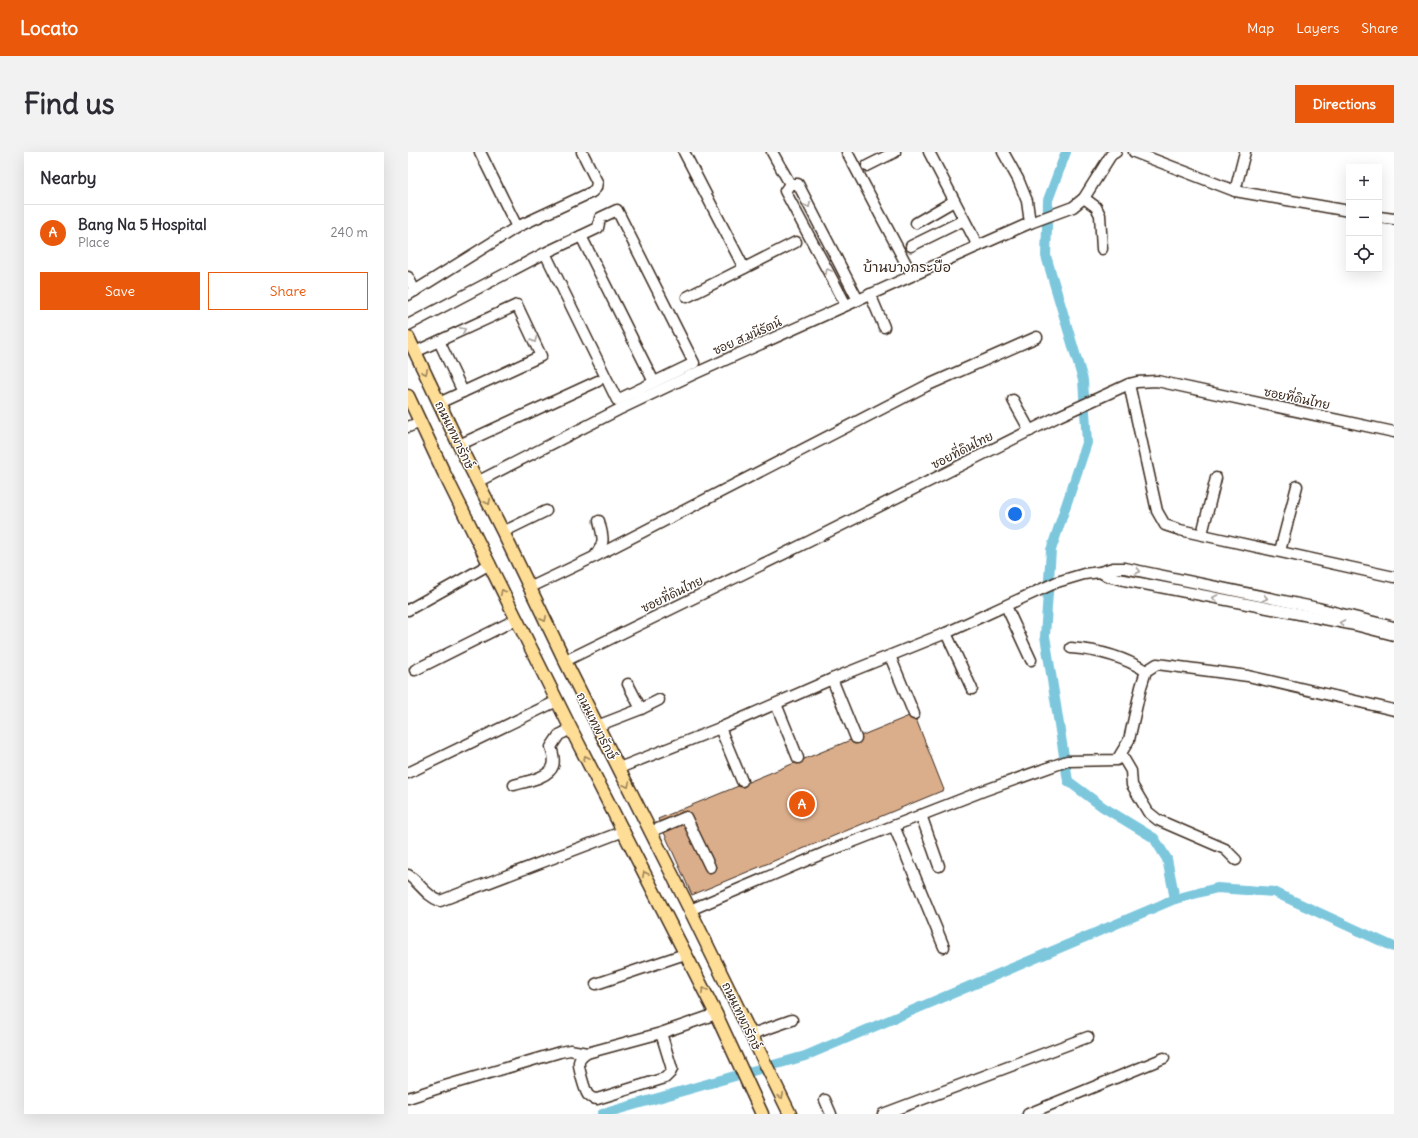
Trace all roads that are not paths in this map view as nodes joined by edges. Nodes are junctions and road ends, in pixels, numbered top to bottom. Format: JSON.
{"nodes":[{"id":1,"x":480,"y":152,"type":"edge"},
{"id":2,"x":582,"y":152,"type":"edge"},
{"id":3,"x":684,"y":152,"type":"edge"},
{"id":4,"x":772,"y":152,"type":"edge"},
{"id":5,"x":847,"y":152,"type":"edge"},
{"id":6,"x":895,"y":152,"type":"edge"},
{"id":7,"x":929,"y":152,"type":"edge"},
{"id":8,"x":1003,"y":152,"type":"edge"},
{"id":9,"x":1116,"y":152,"type":"edge"},
{"id":10,"x":1134,"y":152,"type":"edge"},
{"id":11,"x":1246,"y":152,"type":"edge"},
{"id":12,"x":867,"y":166,"type":"dead end"},
{"id":13,"x":790,"y":184,"type":"junction"},
{"id":14,"x":1235,"y":191,"type":"junction"},
{"id":15,"x":1084,"y":198,"type":"junction"},
{"id":16,"x":954,"y":201,"type":"junction"},
{"id":17,"x":1346,"y":210,"type":"edge"},
{"id":18,"x":1382,"y":217,"type":"edge"},
{"id":19,"x":1394,"y":219,"type":"edge"},
{"id":20,"x":964,"y":220,"type":"junction"},
{"id":21,"x":916,"y":223,"type":"dead end"},
{"id":22,"x":1031,"y":223,"type":"junction"},
{"id":23,"x":517,"y":226,"type":"junction"},
{"id":24,"x":581,"y":236,"type":"junction"},
{"id":25,"x":796,"y":242,"type":"dead end"},
{"id":26,"x":911,"y":246,"type":"dead end"},
{"id":27,"x":978,"y":246,"type":"junction"},
{"id":28,"x":1102,"y":249,"type":"dead end"},
{"id":29,"x":545,"y":253,"type":"junction"},
{"id":30,"x":744,"y":268,"type":"junction"},
{"id":31,"x":912,"y":275,"type":"junction"},
{"id":32,"x":408,"y":277,"type":"edge"},
{"id":33,"x":412,"y":293,"type":"edge"},
{"id":34,"x":870,"y":294,"type":"junction"},
{"id":35,"x":687,"y":297,"type":"dead end"},
{"id":36,"x":858,"y":300,"type":"junction"},
{"id":37,"x":846,"y":305,"type":"junction"},
{"id":38,"x":408,"y":325,"type":"edge"},
{"id":39,"x":884,"y":327,"type":"dead end"},
{"id":40,"x":408,"y":337,"type":"edge"},
{"id":41,"x":1037,"y":337,"type":"dead end"},
{"id":42,"x":439,"y":341,"type":"junction"},
{"id":43,"x":415,"y":352,"type":"junction"},
{"id":44,"x":598,"y":381,"type":"dead end"},
{"id":45,"x":654,"y":382,"type":"junction"},
{"id":46,"x":1129,"y":384,"type":"junction"},
{"id":47,"x":463,"y":392,"type":"junction"},
{"id":48,"x":408,"y":396,"type":"edge"},
{"id":49,"x":1013,"y":400,"type":"dead end"},
{"id":50,"x":439,"y":403,"type":"junction"},
{"id":51,"x":421,"y":422,"type":"junction"},
{"id":52,"x":408,"y":427,"type":"edge"},
{"id":53,"x":1030,"y":431,"type":"junction"},
{"id":54,"x":1394,"y":432,"type":"edge"},
{"id":55,"x":459,"y":444,"type":"junction"},
{"id":56,"x":1216,"y":478,"type":"dead end"},
{"id":57,"x":477,"y":482,"type":"junction"},
{"id":58,"x":1297,"y":486,"type":"dead end"},
{"id":59,"x":546,"y":511,"type":"dead end"},
{"id":60,"x":599,"y":521,"type":"dead end"},
{"id":61,"x":503,"y":532,"type":"junction"},
{"id":62,"x":1202,"y":534,"type":"junction"},
{"id":63,"x":1280,"y":551,"type":"junction"},
{"id":64,"x":594,"y":557,"type":"junction"},
{"id":65,"x":490,"y":564,"type":"junction"},
{"id":66,"x":1100,"y":572,"type":"junction"},
{"id":67,"x":1394,"y":577,"type":"edge"},
{"id":68,"x":1193,"y":583,"type":"junction"},
{"id":69,"x":529,"y":588,"type":"junction"},
{"id":70,"x":1191,"y":593,"type":"junction"},
{"id":71,"x":1006,"y":606,"type":"junction"},
{"id":72,"x":410,"y":607,"type":"edge"},
{"id":73,"x":517,"y":619,"type":"junction"},
{"id":74,"x":1393,"y":630,"type":"edge"},
{"id":75,"x":946,"y":633,"type":"junction"},
{"id":76,"x":1071,"y":648,"type":"dead end"},
{"id":77,"x":890,"y":656,"type":"junction"},
{"id":78,"x":1031,"y":660,"type":"dead end"},
{"id":79,"x":565,"y":662,"type":"junction"},
{"id":80,"x":415,"y":670,"type":"dead end"},
{"id":81,"x":1146,"y":671,"type":"junction"},
{"id":82,"x":832,"y":679,"type":"junction"},
{"id":83,"x":628,"y":684,"type":"dead end"},
{"id":84,"x":972,"y":689,"type":"dead end"},
{"id":85,"x":659,"y":700,"type":"dead end"},
{"id":86,"x":558,"y":701,"type":"junction"},
{"id":87,"x":776,"y":704,"type":"junction"},
{"id":88,"x":641,"y":709,"type":"junction"},
{"id":89,"x":1394,"y":710,"type":"edge"},
{"id":90,"x":914,"y":714,"type":"dead end"},
{"id":91,"x":597,"y":726,"type":"junction"},
{"id":92,"x":720,"y":728,"type":"junction"},
{"id":93,"x":571,"y":729,"type":"junction"},
{"id":94,"x":856,"y":738,"type":"dead end"},
{"id":95,"x":1120,"y":754,"type":"junction"},
{"id":96,"x":798,"y":758,"type":"dead end"},
{"id":97,"x":618,"y":768,"type":"junction"},
{"id":98,"x":408,"y":773,"type":"edge"},
{"id":99,"x":742,"y":781,"type":"dead end"},
{"id":100,"x":514,"y":786,"type":"dead end"},
{"id":101,"x":921,"y":815,"type":"junction"},
{"id":102,"x":894,"y":826,"type":"junction"},
{"id":103,"x":624,"y":831,"type":"junction"},
{"id":104,"x":650,"y":832,"type":"junction"},
{"id":105,"x":1236,"y":860,"type":"dead end"},
{"id":106,"x":939,"y":866,"type":"dead end"},
{"id":107,"x":710,"y":867,"type":"dead end"},
{"id":108,"x":408,"y":875,"type":"edge"},
{"id":109,"x":690,"y":910,"type":"junction"},
{"id":110,"x":944,"y":947,"type":"dead end"},
{"id":111,"x":685,"y":954,"type":"junction"},
{"id":112,"x":596,"y":984,"type":"dead end"},
{"id":113,"x":716,"y":1014,"type":"junction"},
{"id":114,"x":792,"y":1020,"type":"dead end"},
{"id":115,"x":661,"y":1033,"type":"junction"},
{"id":116,"x":752,"y":1034,"type":"junction"},
{"id":117,"x":1088,"y":1037,"type":"dead end"},
{"id":118,"x":587,"y":1052,"type":"junction"},
{"id":119,"x":1164,"y":1058,"type":"dead end"},
{"id":120,"x":408,"y":1098,"type":"edge"},
{"id":121,"x":825,"y":1100,"type":"dead end"},
{"id":122,"x":762,"y":1114,"type":"edge"},
{"id":123,"x":790,"y":1114,"type":"edge"},
{"id":124,"x":831,"y":1114,"type":"edge"},
{"id":125,"x":882,"y":1114,"type":"edge"},
{"id":126,"x":1028,"y":1114,"type":"edge"}],
"edges":[{"from":1,"to":23,"type":"street"},
{"from":2,"to":23,"type":"street"},
{"from":3,"to":30,"type":"street"},
{"from":4,"to":13,"type":"street"},
{"from":5,"to":31,"type":"street"},
{"from":6,"to":12,"type":"street"},
{"from":7,"to":16,"type":"street"},
{"from":8,"to":22,"type":"street"},
{"from":9,"to":15,"type":"street"},
{"from":10,"to":14,"type":"street"},
{"from":11,"to":14,"type":"street"},
{"from":13,"to":36,"type":"street","one_way":true},
{"from":37,"to":13,"type":"street","one_way":true},
{"from":14,"to":17,"type":"street"},
{"from":15,"to":22,"type":"street","name":"ซอย ส.มนีรัตน์"},
{"from":15,"to":28,"type":"street"},
{"from":16,"to":20,"type":"street"},
{"from":16,"to":21,"type":"street"},
{"from":18,"to":19,"type":"street"},
{"from":20,"to":26,"type":"street"},
{"from":20,"to":27,"type":"street"},
{"from":22,"to":27,"type":"street","name":"ซอย ส.มนีรัตน์"},
{"from":23,"to":33,"type":"street"},
{"from":24,"to":29,"type":"street"},
{"from":24,"to":45,"type":"street"},
{"from":24,"to":45,"type":"street"},
{"from":25,"to":30,"type":"street"},
{"from":27,"to":31,"type":"street","name":"ซอย ส.มนีรัตน์"},
{"from":29,"to":38,"type":"street"},
{"from":29,"to":45,"type":"street"},
{"from":30,"to":35,"type":"street"},
{"from":31,"to":34,"type":"street","name":"ซอย ส.มนีรัตน์"},
{"from":32,"to":33,"type":"street"},
{"from":34,"to":36,"type":"street","name":"ซอย ส.มนีรัตน์"},
{"from":34,"to":39,"type":"street"},
{"from":36,"to":37,"type":"street","name":"ซอย ส.มนีรัตน์"},
{"from":37,"to":57,"type":"street","name":"ซอย ส.มนีรัตน์"},
{"from":40,"to":43,"type":"main road","name":"ถนนเทพารักษ์"},
{"from":41,"to":64,"type":"street"},
{"from":42,"to":43,"type":"street"},
{"from":42,"to":47,"type":"street"},
{"from":42,"to":47,"type":"street","one_way":true},
{"from":43,"to":50,"type":"main road","name":"ถนนเทพารักษ์","one_way":true},
{"from":44,"to":55,"type":"street"},
{"from":46,"to":53,"type":"street","name":"ซอยที่ดินไทย"},
{"from":46,"to":54,"type":"street","name":"ซอยที่ดินไทย"},
{"from":46,"to":62,"type":"street"},
{"from":47,"to":50,"type":"street"},
{"from":48,"to":51,"type":"main road","name":"ถนนเทพารักษ์"},
{"from":49,"to":53,"type":"street"},
{"from":50,"to":55,"type":"main road","name":"ถนนเทพารักษ์"},
{"from":51,"to":52,"type":"street"},
{"from":51,"to":65,"type":"main road","name":"ถนนเทพารักษ์"},
{"from":53,"to":79,"type":"street","name":"ซอยที่ดินไทย"},
{"from":55,"to":57,"type":"main road","name":"ถนนเทพารักษ์"},
{"from":56,"to":62,"type":"street"},
{"from":57,"to":61,"type":"main road","name":"ถนนเทพารักษ์","one_way":true},
{"from":58,"to":63,"type":"street"},
{"from":59,"to":61,"type":"street"},
{"from":60,"to":64,"type":"street"},
{"from":61,"to":69,"type":"main road","name":"ถนนเทพารักษ์"},
{"from":62,"to":63,"type":"street"},
{"from":63,"to":67,"type":"street"},
{"from":64,"to":69,"type":"street"},
{"from":65,"to":72,"type":"street"},
{"from":73,"to":65,"type":"main road","name":"ถนนเทพารักษ์","one_way":true},
{"from":66,"to":68,"type":"street","one_way":true},
{"from":66,"to":70,"type":"street"},
{"from":66,"to":71,"type":"street"},
{"from":68,"to":70,"type":"street"},
{"from":68,"to":74,"type":"street","one_way":true},
{"from":69,"to":79,"type":"main road","name":"ถนนเทพารักษ์","one_way":true},
{"from":74,"to":70,"type":"street","one_way":true},
{"from":71,"to":75,"type":"street"},
{"from":71,"to":78,"type":"street"},
{"from":73,"to":80,"type":"street"},
{"from":73,"to":86,"type":"main road","name":"ถนนเทพารักษ์"},
{"from":75,"to":77,"type":"street"},
{"from":75,"to":84,"type":"street"},
{"from":76,"to":81,"type":"street"},
{"from":77,"to":82,"type":"street"},
{"from":77,"to":90,"type":"street"},
{"from":79,"to":91,"type":"main road","name":"ถนนเทพารักษ์"},
{"from":81,"to":89,"type":"street"},
{"from":81,"to":95,"type":"street"},
{"from":82,"to":87,"type":"street"},
{"from":82,"to":94,"type":"street"},
{"from":83,"to":88,"type":"street"},
{"from":85,"to":88,"type":"street"},
{"from":86,"to":93,"type":"main road","name":"ถนนเทพารักษ์"},
{"from":86,"to":98,"type":"street"},
{"from":87,"to":92,"type":"street"},
{"from":87,"to":96,"type":"street"},
{"from":88,"to":91,"type":"street"},
{"from":91,"to":97,"type":"main road","name":"ถนนเทพารักษ์"},
{"from":92,"to":97,"type":"street"},
{"from":92,"to":99,"type":"street"},
{"from":93,"to":100,"type":"street"},
{"from":103,"to":93,"type":"main road","name":"ถนนเทพารักษ์","one_way":true},
{"from":95,"to":101,"type":"street"},
{"from":95,"to":105,"type":"street"},
{"from":97,"to":104,"type":"main road","name":"ถนนเทพารักษ์","one_way":true},
{"from":101,"to":102,"type":"street"},
{"from":101,"to":106,"type":"street"},
{"from":102,"to":109,"type":"street"},
{"from":102,"to":110,"type":"street"},
{"from":103,"to":108,"type":"street"},
{"from":111,"to":103,"type":"main road","name":"ถนนเทพารักษ์","one_way":true},
{"from":104,"to":107,"type":"street"},
{"from":104,"to":109,"type":"main road","name":"ถนนเทพารักษ์"},
{"from":109,"to":116,"type":"main road","name":"ถนนเทพารักษ์"},
{"from":111,"to":112,"type":"street"},
{"from":113,"to":111,"type":"main road","name":"ถนนเทพารักษ์","one_way":true},
{"from":113,"to":115,"type":"street"},
{"from":113,"to":122,"type":"main road","name":"ถนนเทพารักษ์"},
{"from":114,"to":116,"type":"street"},
{"from":115,"to":118,"type":"street"},
{"from":115,"to":118,"type":"street"},
{"from":116,"to":123,"type":"main road","name":"ถนนเทพารักษ์","one_way":true},
{"from":117,"to":125,"type":"street"},
{"from":118,"to":120,"type":"street"},
{"from":119,"to":126,"type":"street"},
{"from":121,"to":124,"type":"street"}]}
